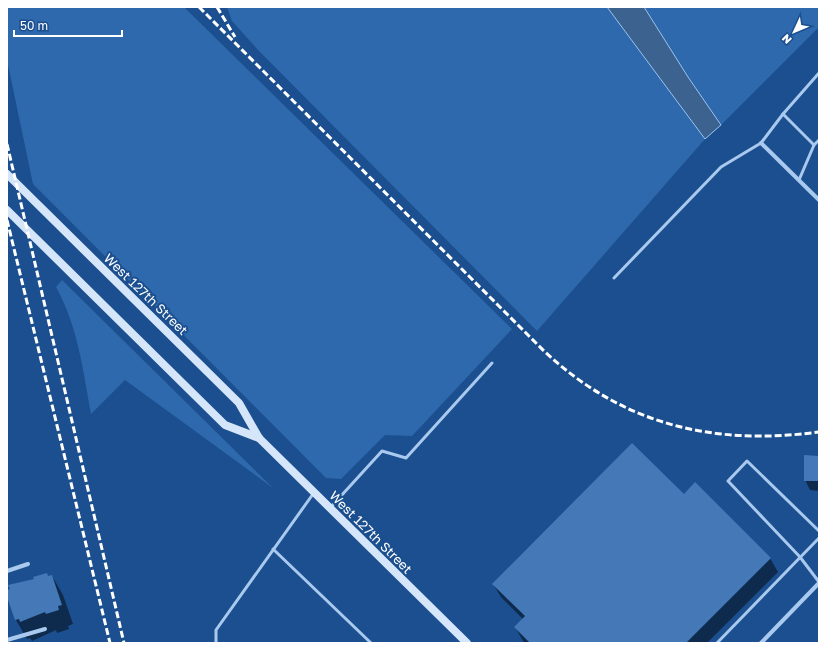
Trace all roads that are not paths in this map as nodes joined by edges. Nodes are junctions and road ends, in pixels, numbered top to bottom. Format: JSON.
{"nodes":[{"id":1,"x":819,"y":73,"type":"edge"},
{"id":2,"x":783,"y":114,"type":"junction"},
{"id":3,"x":819,"y":140,"type":"edge"},
{"id":4,"x":761,"y":143,"type":"junction"},
{"id":5,"x":814,"y":145,"type":"junction"},
{"id":6,"x":7,"y":174,"type":"edge"},
{"id":7,"x":799,"y":180,"type":"junction"},
{"id":8,"x":819,"y":200,"type":"edge"},
{"id":9,"x":7,"y":210,"type":"edge"},
{"id":10,"x":614,"y":278,"type":"dead end"},
{"id":11,"x":492,"y":363,"type":"dead end"},
{"id":12,"x":259,"y":438,"type":"junction"},
{"id":13,"x":314,"y":492,"type":"junction"},
{"id":14,"x":330,"y":508,"type":"junction"},
{"id":15,"x":819,"y":531,"type":"edge"},
{"id":16,"x":819,"y":538,"type":"edge"},
{"id":17,"x":273,"y":549,"type":"junction"},
{"id":18,"x":800,"y":557,"type":"junction"},
{"id":19,"x":28,"y":564,"type":"dead end"},
{"id":20,"x":7,"y":571,"type":"edge"},
{"id":21,"x":819,"y":582,"type":"edge"},
{"id":22,"x":45,"y":629,"type":"dead end"},
{"id":23,"x":7,"y":640,"type":"edge"},
{"id":24,"x":216,"y":643,"type":"edge"},
{"id":25,"x":371,"y":643,"type":"edge"},
{"id":26,"x":467,"y":643,"type":"edge"},
{"id":27,"x":717,"y":643,"type":"edge"},
{"id":28,"x":761,"y":643,"type":"edge"}],
"edges":[{"from":1,"to":2,"type":"lane"},
{"from":2,"to":4,"type":"lane"},
{"from":2,"to":5,"type":"lane"},
{"from":3,"to":5,"type":"lane"},
{"from":4,"to":7,"type":"street"},
{"from":4,"to":10,"type":"lane"},
{"from":5,"to":7,"type":"lane"},
{"from":6,"to":12,"type":"main road","name":"West 127th Street"},
{"from":7,"to":8,"type":"street"},
{"from":9,"to":12,"type":"main road","name":"West 127th Street"},
{"from":11,"to":14,"type":"lane"},
{"from":12,"to":13,"type":"main road","name":"West 127th Street"},
{"from":13,"to":14,"type":"main road","name":"West 127th Street"},
{"from":13,"to":17,"type":"lane"},
{"from":14,"to":26,"type":"main road","name":"West 127th Street"},
{"from":15,"to":18,"type":"lane"},
{"from":16,"to":18,"type":"lane"},
{"from":17,"to":24,"type":"lane"},
{"from":17,"to":25,"type":"lane"},
{"from":18,"to":21,"type":"lane"},
{"from":18,"to":27,"type":"lane"},
{"from":19,"to":20,"type":"street"},
{"from":21,"to":28,"type":"street"},
{"from":22,"to":23,"type":"street"}]}
